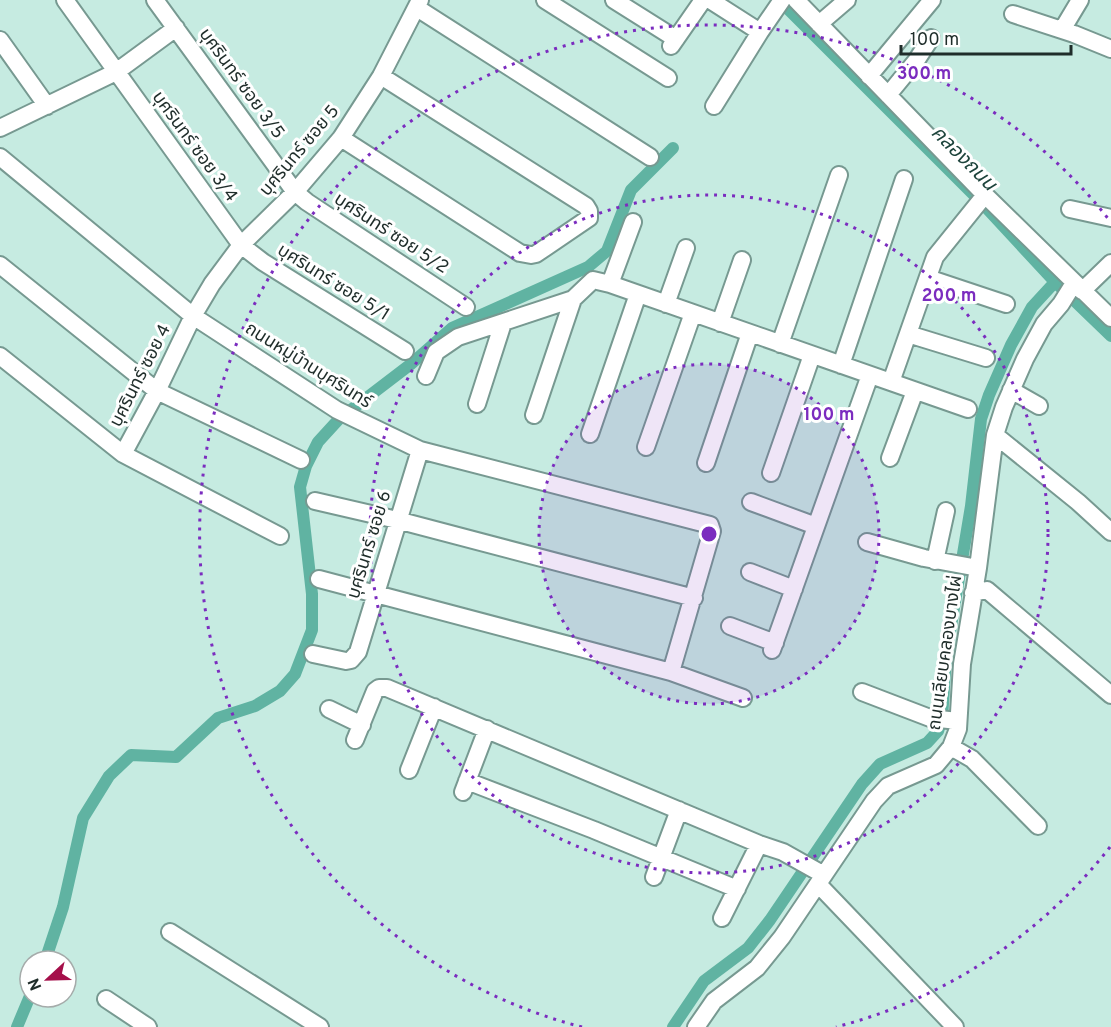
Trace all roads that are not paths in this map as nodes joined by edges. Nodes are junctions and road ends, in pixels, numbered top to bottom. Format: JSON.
{"nodes":[{"id":1,"x":65,"y":0,"type":"edge"},
{"id":2,"x":155,"y":0,"type":"edge"},
{"id":3,"x":545,"y":0,"type":"edge"},
{"id":4,"x":614,"y":0,"type":"edge"},
{"id":5,"x":703,"y":0,"type":"edge"},
{"id":6,"x":710,"y":0,"type":"edge"},
{"id":7,"x":847,"y":0,"type":"edge"},
{"id":8,"x":932,"y":0,"type":"edge"},
{"id":9,"x":1080,"y":0,"type":"edge"},
{"id":10,"x":418,"y":4,"type":"edge"},
{"id":11,"x":782,"y":4,"type":"edge"},
{"id":12,"x":1012,"y":14,"type":"dead end"},
{"id":13,"x":819,"y":24,"type":"junction"},
{"id":14,"x":176,"y":28,"type":"junction"},
{"id":15,"x":1062,"y":30,"type":"junction"},
{"id":16,"x":760,"y":32,"type":"junction"},
{"id":17,"x":931,"y":38,"type":"dead end"},
{"id":18,"x":0,"y":40,"type":"edge"},
{"id":19,"x":1111,"y":48,"type":"edge"},
{"id":20,"x":116,"y":72,"type":"junction"},
{"id":21,"x":381,"y":76,"type":"junction"},
{"id":22,"x":869,"y":76,"type":"junction"},
{"id":23,"x":668,"y":78,"type":"dead end"},
{"id":24,"x":888,"y":95,"type":"junction"},
{"id":25,"x":47,"y":106,"type":"junction"},
{"id":26,"x":714,"y":106,"type":"dead end"},
{"id":27,"x":0,"y":128,"type":"edge"},
{"id":28,"x":341,"y":138,"type":"junction"},
{"id":29,"x":0,"y":157,"type":"edge"},
{"id":30,"x":650,"y":157,"type":"dead end"},
{"id":31,"x":839,"y":175,"type":"dead end"},
{"id":32,"x":904,"y":179,"type":"dead end"},
{"id":33,"x":295,"y":192,"type":"junction"},
{"id":34,"x":985,"y":195,"type":"junction"},
{"id":35,"x":1070,"y":209,"type":"dead end"},
{"id":36,"x":1111,"y":218,"type":"edge"},
{"id":37,"x":633,"y":222,"type":"dead end"},
{"id":38,"x":241,"y":245,"type":"junction"},
{"id":39,"x":686,"y":248,"type":"dead end"},
{"id":40,"x":742,"y":260,"type":"dead end"},
{"id":41,"x":1111,"y":263,"type":"edge"},
{"id":42,"x":0,"y":264,"type":"edge"},
{"id":43,"x":928,"y":278,"type":"junction"},
{"id":44,"x":610,"y":284,"type":"junction"},
{"id":45,"x":1072,"y":292,"type":"junction"},
{"id":46,"x":638,"y":294,"type":"junction"},
{"id":47,"x":573,"y":299,"type":"junction"},
{"id":48,"x":666,"y":304,"type":"junction"},
{"id":49,"x":1006,"y":304,"type":"dead end"},
{"id":50,"x":466,"y":307,"type":"dead end"},
{"id":51,"x":693,"y":313,"type":"junction"},
{"id":52,"x":193,"y":316,"type":"junction"},
{"id":53,"x":1111,"y":318,"type":"edge"},
{"id":54,"x":503,"y":323,"type":"junction"},
{"id":55,"x":720,"y":323,"type":"junction"},
{"id":56,"x":750,"y":333,"type":"junction"},
{"id":57,"x":908,"y":334,"type":"junction"},
{"id":58,"x":780,"y":344,"type":"junction"},
{"id":59,"x":405,"y":351,"type":"dead end"},
{"id":60,"x":812,"y":355,"type":"junction"},
{"id":61,"x":0,"y":356,"type":"edge"},
{"id":62,"x":986,"y":358,"type":"dead end"},
{"id":63,"x":841,"y":365,"type":"junction"},
{"id":64,"x":870,"y":375,"type":"junction"},
{"id":65,"x":426,"y":376,"type":"dead end"},
{"id":66,"x":891,"y":382,"type":"junction"},
{"id":67,"x":1011,"y":390,"type":"junction"},
{"id":68,"x":157,"y":391,"type":"junction"},
{"id":69,"x":915,"y":391,"type":"junction"},
{"id":70,"x":477,"y":404,"type":"dead end"},
{"id":71,"x":1039,"y":406,"type":"dead end"},
{"id":72,"x":968,"y":409,"type":"dead end"},
{"id":73,"x":534,"y":415,"type":"dead end"},
{"id":74,"x":590,"y":434,"type":"dead end"},
{"id":75,"x":995,"y":435,"type":"junction"},
{"id":76,"x":646,"y":447,"type":"dead end"},
{"id":77,"x":420,"y":450,"type":"junction"},
{"id":78,"x":123,"y":454,"type":"junction"},
{"id":79,"x":890,"y":458,"type":"dead end"},
{"id":80,"x":301,"y":460,"type":"dead end"},
{"id":81,"x":706,"y":463,"type":"dead end"},
{"id":82,"x":771,"y":473,"type":"dead end"},
{"id":83,"x":315,"y":501,"type":"dead end"},
{"id":84,"x":751,"y":502,"type":"dead end"},
{"id":85,"x":946,"y":511,"type":"dead end"},
{"id":86,"x":397,"y":520,"type":"junction"},
{"id":87,"x":816,"y":526,"type":"junction"},
{"id":88,"x":1111,"y":532,"type":"edge"},
{"id":89,"x":280,"y":536,"type":"dead end"},
{"id":90,"x":867,"y":542,"type":"dead end"},
{"id":91,"x":935,"y":561,"type":"junction"},
{"id":92,"x":966,"y":566,"type":"junction"},
{"id":93,"x":750,"y":572,"type":"dead end"},
{"id":94,"x":319,"y":579,"type":"dead end"},
{"id":95,"x":794,"y":589,"type":"junction"},
{"id":96,"x":376,"y":593,"type":"junction"},
{"id":97,"x":973,"y":593,"type":"junction"},
{"id":98,"x":694,"y":598,"type":"junction"},
{"id":99,"x":730,"y":626,"type":"dead end"},
{"id":100,"x":313,"y":654,"type":"dead end"},
{"id":101,"x":671,"y":672,"type":"junction"},
{"id":102,"x":862,"y":692,"type":"dead end"},
{"id":103,"x":1111,"y":694,"type":"edge"},
{"id":104,"x":743,"y":698,"type":"dead end"},
{"id":105,"x":434,"y":707,"type":"junction"},
{"id":106,"x":329,"y":709,"type":"dead end"},
{"id":107,"x":949,"y":720,"type":"junction"},
{"id":108,"x":487,"y":729,"type":"junction"},
{"id":109,"x":951,"y":747,"type":"junction"},
{"id":110,"x":409,"y":770,"type":"dead end"},
{"id":111,"x":679,"y":810,"type":"junction"},
{"id":112,"x":1038,"y":826,"type":"dead end"},
{"id":113,"x":759,"y":844,"type":"junction"},
{"id":114,"x":661,"y":858,"type":"junction"},
{"id":115,"x":819,"y":876,"type":"junction"},
{"id":116,"x":654,"y":877,"type":"dead end"},
{"id":117,"x":737,"y":890,"type":"junction"},
{"id":118,"x":722,"y":918,"type":"dead end"},
{"id":119,"x":170,"y":932,"type":"dead end"},
{"id":120,"x":106,"y":999,"type":"dead end"},
{"id":121,"x":148,"y":1027,"type":"edge"},
{"id":122,"x":320,"y":1027,"type":"edge"},
{"id":123,"x":696,"y":1027,"type":"edge"},
{"id":124,"x":955,"y":1027,"type":"edge"}],
"edges":[{"from":1,"to":20,"type":"street","name":"บุศรินทร์ ซอย 3/4"},
{"from":2,"to":14,"type":"street","name":"บุศรินทร์ ซอย 3/5"},
{"from":3,"to":23,"type":"street"},
{"from":4,"to":5,"type":"street"},
{"from":6,"to":16,"type":"street"},
{"from":7,"to":13,"type":"street"},
{"from":8,"to":22,"type":"street"},
{"from":9,"to":15,"type":"street"},
{"from":10,"to":21,"type":"street","name":"บุศรินทร์ ซอย 5"},
{"from":10,"to":30,"type":"street"},
{"from":11,"to":13,"type":"street"},
{"from":11,"to":16,"type":"street"},
{"from":12,"to":15,"type":"street"},
{"from":13,"to":22,"type":"street"},
{"from":14,"to":20,"type":"street"},
{"from":14,"to":33,"type":"street","name":"บุศรินทร์ ซอย 3/5"},
{"from":15,"to":19,"type":"street"},
{"from":16,"to":26,"type":"street"},
{"from":17,"to":24,"type":"street"},
{"from":18,"to":25,"type":"street"},
{"from":20,"to":25,"type":"street"},
{"from":20,"to":38,"type":"street","name":"บุศรินทร์ ซอย 3/4"},
{"from":21,"to":28,"type":"street","name":"บุศรินทร์ ซอย 5"},
{"from":21,"to":28,"type":"street"},
{"from":22,"to":24,"type":"street"},
{"from":24,"to":34,"type":"street"},
{"from":25,"to":27,"type":"street"},
{"from":28,"to":33,"type":"street","name":"บุศรินทร์ ซอย 5"},
{"from":29,"to":52,"type":"street","name":"ถนนหมู่บ้านบุศรินทร์"},
{"from":31,"to":58,"type":"street"},
{"from":32,"to":63,"type":"street"},
{"from":33,"to":38,"type":"street","name":"บุศรินทร์ ซอย 5"},
{"from":33,"to":50,"type":"street","name":"บุศรินทร์ ซอย 5/2"},
{"from":34,"to":43,"type":"street"},
{"from":34,"to":45,"type":"street"},
{"from":35,"to":36,"type":"street"},
{"from":37,"to":44,"type":"street"},
{"from":38,"to":52,"type":"street","name":"บุศรินทร์ ซอย 5"},
{"from":38,"to":59,"type":"street","name":"บุศรินทร์ ซอย 5/1"},
{"from":39,"to":48,"type":"street"},
{"from":40,"to":55,"type":"street"},
{"from":41,"to":45,"type":"street","name":"ถนนเลียบคลองบางไผ่"},
{"from":42,"to":68,"type":"street"},
{"from":43,"to":49,"type":"street"},
{"from":43,"to":57,"type":"street"},
{"from":44,"to":46,"type":"street"},
{"from":44,"to":47,"type":"street"},
{"from":45,"to":53,"type":"street"},
{"from":45,"to":67,"type":"street","name":"ถนนเลียบคลองบางไผ่"},
{"from":46,"to":48,"type":"street"},
{"from":46,"to":74,"type":"street"},
{"from":47,"to":54,"type":"street"},
{"from":47,"to":73,"type":"street"},
{"from":48,"to":51,"type":"street"},
{"from":51,"to":55,"type":"street"},
{"from":51,"to":76,"type":"street"},
{"from":52,"to":68,"type":"street","name":"บุศรินทร์ ซอย 4"},
{"from":52,"to":77,"type":"street","name":"ถนนหมู่บ้านบุศรินทร์"},
{"from":54,"to":65,"type":"street"},
{"from":54,"to":70,"type":"street"},
{"from":55,"to":56,"type":"street"},
{"from":56,"to":58,"type":"street"},
{"from":56,"to":81,"type":"street"},
{"from":57,"to":62,"type":"street"},
{"from":57,"to":66,"type":"street"},
{"from":58,"to":60,"type":"street"},
{"from":60,"to":63,"type":"street"},
{"from":60,"to":82,"type":"street"},
{"from":61,"to":78,"type":"street"},
{"from":63,"to":64,"type":"street"},
{"from":64,"to":66,"type":"street"},
{"from":64,"to":87,"type":"street"},
{"from":66,"to":69,"type":"street"},
{"from":67,"to":71,"type":"street"},
{"from":67,"to":75,"type":"street","name":"ถนนเลียบคลองบางไผ่"},
{"from":68,"to":78,"type":"street","name":"บุศรินทร์ ซอย 4"},
{"from":68,"to":80,"type":"street"},
{"from":69,"to":72,"type":"street"},
{"from":69,"to":79,"type":"street"},
{"from":75,"to":88,"type":"street"},
{"from":75,"to":92,"type":"street","name":"ถนนเลียบคลองบางไผ่"},
{"from":77,"to":86,"type":"street","name":"บุศรินทร์ ซอย 6"},
{"from":77,"to":98,"type":"street","name":"ถนนหมู่บ้านบุศรินทร์"},
{"from":78,"to":89,"type":"street"},
{"from":83,"to":86,"type":"street"},
{"from":84,"to":87,"type":"street"},
{"from":85,"to":91,"type":"street"},
{"from":86,"to":96,"type":"street","name":"บุศรินทร์ ซอย 6"},
{"from":86,"to":98,"type":"street"},
{"from":87,"to":95,"type":"street"},
{"from":90,"to":91,"type":"street"},
{"from":91,"to":92,"type":"street"},
{"from":92,"to":97,"type":"street","name":"ถนนเลียบคลองบางไผ่"},
{"from":93,"to":95,"type":"street"},
{"from":94,"to":96,"type":"street"},
{"from":95,"to":99,"type":"street"},
{"from":96,"to":100,"type":"street","name":"บุศรินทร์ ซอย 6"},
{"from":96,"to":101,"type":"street"},
{"from":97,"to":103,"type":"street"},
{"from":97,"to":107,"type":"street","name":"ถนนเลียบคลองบางไผ่"},
{"from":98,"to":101,"type":"street"},
{"from":101,"to":104,"type":"street"},
{"from":102,"to":107,"type":"street"},
{"from":105,"to":106,"type":"street"},
{"from":105,"to":108,"type":"street"},
{"from":105,"to":110,"type":"street"},
{"from":107,"to":109,"type":"street","name":"ถนนเลียบคลองบางไผ่"},
{"from":108,"to":111,"type":"street"},
{"from":108,"to":114,"type":"street"},
{"from":109,"to":112,"type":"street"},
{"from":109,"to":115,"type":"street","name":"ถนนเลียบคลองบางไผ่"},
{"from":111,"to":113,"type":"street"},
{"from":111,"to":114,"type":"street"},
{"from":113,"to":115,"type":"street"},
{"from":113,"to":117,"type":"street"},
{"from":114,"to":116,"type":"street"},
{"from":114,"to":117,"type":"street"},
{"from":115,"to":123,"type":"street","name":"ถนนเลียบคลองบางไผ่"},
{"from":115,"to":124,"type":"street"},
{"from":117,"to":118,"type":"street"},
{"from":119,"to":122,"type":"street"},
{"from":120,"to":121,"type":"street"}]}
